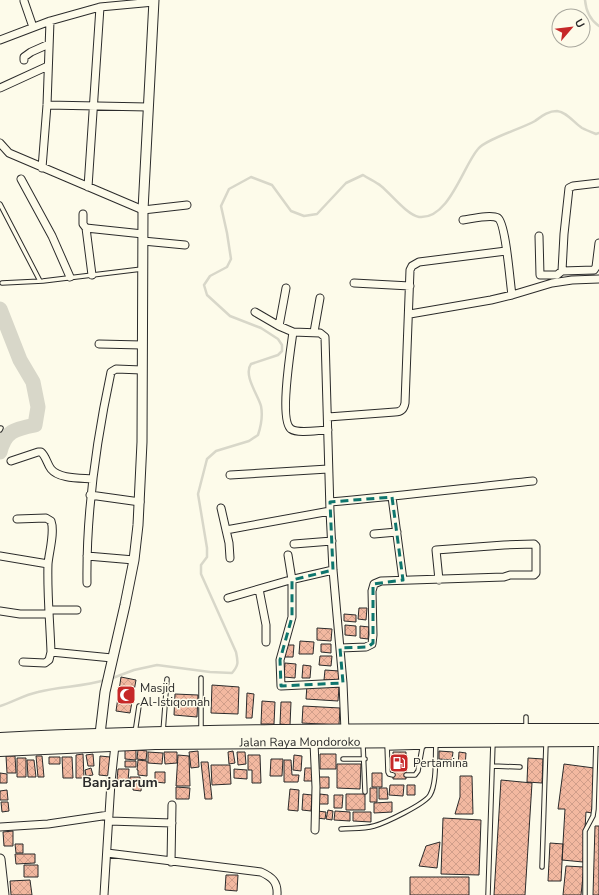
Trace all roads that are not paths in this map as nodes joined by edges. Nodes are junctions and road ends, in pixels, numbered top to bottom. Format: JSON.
{"nodes":[{"id":1,"x":24,"y":1,"type":"edge"},
{"id":2,"x":154,"y":1,"type":"edge"},
{"id":3,"x":100,"y":7,"type":"junction"},
{"id":4,"x":50,"y":21,"type":"junction"},
{"id":5,"x":33,"y":27,"type":"junction"},
{"id":6,"x":0,"y":40,"type":"edge"},
{"id":7,"x":49,"y":44,"type":"junction"},
{"id":8,"x":24,"y":60,"type":"dead end"},
{"id":9,"x":48,"y":66,"type":"junction"},
{"id":10,"x":0,"y":88,"type":"edge"},
{"id":11,"x":47,"y":105,"type":"junction"},
{"id":12,"x":94,"y":106,"type":"junction"},
{"id":13,"x":148,"y":107,"type":"junction"},
{"id":14,"x":0,"y":143,"type":"edge"},
{"id":15,"x":42,"y":168,"type":"junction"},
{"id":16,"x":21,"y":179,"type":"dead end"},
{"id":17,"x":599,"y":183,"type":"edge"},
{"id":18,"x":88,"y":187,"type":"junction"},
{"id":19,"x":0,"y":204,"type":"edge"},
{"id":20,"x":188,"y":205,"type":"dead end"},
{"id":21,"x":143,"y":210,"type":"junction"},
{"id":22,"x":83,"y":214,"type":"dead end"},
{"id":23,"x":463,"y":220,"type":"dead end"},
{"id":24,"x":86,"y":228,"type":"junction"},
{"id":25,"x":539,"y":236,"type":"dead end"},
{"id":26,"x":143,"y":238,"type":"junction"},
{"id":27,"x":599,"y":243,"type":"edge"},
{"id":28,"x":185,"y":245,"type":"dead end"},
{"id":29,"x":506,"y":251,"type":"junction"},
{"id":30,"x":142,"y":269,"type":"junction"},
{"id":31,"x":562,"y":271,"type":"junction"},
{"id":32,"x":572,"y":271,"type":"junction"},
{"id":33,"x":584,"y":271,"type":"junction"},
{"id":34,"x":92,"y":275,"type":"junction"},
{"id":35,"x":70,"y":278,"type":"junction"},
{"id":36,"x":599,"y":279,"type":"edge"},
{"id":37,"x":572,"y":280,"type":"junction"},
{"id":38,"x":584,"y":280,"type":"junction"},
{"id":39,"x":40,"y":281,"type":"junction"},
{"id":40,"x":2,"y":283,"type":"dead end"},
{"id":41,"x":354,"y":283,"type":"dead end"},
{"id":42,"x":410,"y":286,"type":"junction"},
{"id":43,"x":286,"y":288,"type":"dead end"},
{"id":44,"x":512,"y":295,"type":"junction"},
{"id":45,"x":320,"y":298,"type":"dead end"},
{"id":46,"x":255,"y":312,"type":"dead end"},
{"id":47,"x":410,"y":314,"type":"junction"},
{"id":48,"x":279,"y":326,"type":"junction"},
{"id":49,"x":293,"y":332,"type":"junction"},
{"id":50,"x":314,"y":332,"type":"junction"},
{"id":51,"x":99,"y":344,"type":"dead end"},
{"id":52,"x":142,"y":345,"type":"junction"},
{"id":53,"x":142,"y":370,"type":"junction"},
{"id":54,"x":328,"y":417,"type":"junction"},
{"id":55,"x":328,"y":430,"type":"junction"},
{"id":56,"x":11,"y":461,"type":"dead end"},
{"id":57,"x":328,"y":469,"type":"junction"},
{"id":58,"x":230,"y":476,"type":"dead end"},
{"id":59,"x":92,"y":479,"type":"junction"},
{"id":60,"x":533,"y":481,"type":"dead end"},
{"id":61,"x":90,"y":495,"type":"junction"},
{"id":62,"x":392,"y":497,"type":"junction"},
{"id":63,"x":140,"y":502,"type":"junction"},
{"id":64,"x":330,"y":502,"type":"junction"},
{"id":65,"x":221,"y":508,"type":"dead end"},
{"id":66,"x":330,"y":511,"type":"junction"},
{"id":67,"x":17,"y":519,"type":"dead end"},
{"id":68,"x":226,"y":530,"type":"junction"},
{"id":69,"x":397,"y":532,"type":"junction"},
{"id":70,"x":374,"y":534,"type":"dead end"},
{"id":71,"x":332,"y":541,"type":"junction"},
{"id":72,"x":294,"y":544,"type":"dead end"},
{"id":73,"x":288,"y":555,"type":"dead end"},
{"id":74,"x":0,"y":556,"type":"edge"},
{"id":75,"x":87,"y":556,"type":"junction"},
{"id":76,"x":230,"y":558,"type":"dead end"},
{"id":77,"x":134,"y":560,"type":"junction"},
{"id":78,"x":48,"y":564,"type":"junction"},
{"id":79,"x":333,"y":570,"type":"junction"},
{"id":80,"x":292,"y":580,"type":"junction"},
{"id":81,"x":403,"y":580,"type":"junction"},
{"id":82,"x":439,"y":580,"type":"junction"},
{"id":83,"x":87,"y":583,"type":"dead end"},
{"id":84,"x":259,"y":589,"type":"junction"},
{"id":85,"x":228,"y":598,"type":"dead end"},
{"id":86,"x":77,"y":610,"type":"dead end"},
{"id":87,"x":0,"y":611,"type":"edge"},
{"id":88,"x":49,"y":612,"type":"junction"},
{"id":89,"x":266,"y":642,"type":"dead end"},
{"id":90,"x":340,"y":648,"type":"junction"},
{"id":91,"x":51,"y":652,"type":"junction"},
{"id":92,"x":112,"y":658,"type":"junction"},
{"id":93,"x":23,"y":662,"type":"dead end"},
{"id":94,"x":201,"y":678,"type":"dead end"},
{"id":95,"x":167,"y":679,"type":"dead end"},
{"id":96,"x":343,"y":683,"type":"junction"},
{"id":97,"x":139,"y":706,"type":"dead end"},
{"id":98,"x":526,"y":717,"type":"dead end"},
{"id":99,"x":527,"y":730,"type":"junction"},
{"id":100,"x":344,"y":731,"type":"junction"},
{"id":101,"x":201,"y":732,"type":"junction"},
{"id":102,"x":162,"y":733,"type":"junction"},
{"id":103,"x":100,"y":734,"type":"junction"},
{"id":104,"x":134,"y":734,"type":"junction"},
{"id":105,"x":598,"y":736,"type":"edge"},
{"id":106,"x":368,"y":738,"type":"junction"},
{"id":107,"x":0,"y":739,"type":"edge"},
{"id":108,"x":546,"y":739,"type":"junction"},
{"id":109,"x":424,"y":740,"type":"junction"},
{"id":110,"x":493,"y":741,"type":"junction"},
{"id":111,"x":314,"y":742,"type":"junction"},
{"id":112,"x":436,"y":742,"type":"junction"},
{"id":113,"x":114,"y":745,"type":"junction"},
{"id":114,"x":387,"y":745,"type":"junction"},
{"id":115,"x":0,"y":750,"type":"edge"},
{"id":116,"x":343,"y":759,"type":"dead end"},
{"id":117,"x":365,"y":759,"type":"junction"},
{"id":118,"x":493,"y":766,"type":"junction"},
{"id":119,"x":520,"y":766,"type":"dead end"},
{"id":120,"x":392,"y":775,"type":"dead end"},
{"id":121,"x":406,"y":775,"type":"dead end"},
{"id":122,"x":365,"y":792,"type":"dead end"},
{"id":123,"x":172,"y":805,"type":"dead end"},
{"id":124,"x":109,"y":818,"type":"junction"},
{"id":125,"x":172,"y":823,"type":"junction"},
{"id":126,"x":0,"y":827,"type":"edge"},
{"id":127,"x":341,"y":829,"type":"dead end"},
{"id":128,"x":315,"y":830,"type":"dead end"},
{"id":129,"x":107,"y":853,"type":"junction"},
{"id":130,"x":0,"y":859,"type":"edge"},
{"id":131,"x":171,"y":862,"type":"junction"},
{"id":132,"x":542,"y":867,"type":"dead end"},
{"id":133,"x":4,"y":895,"type":"edge"},
{"id":134,"x":104,"y":895,"type":"edge"},
{"id":135,"x":278,"y":895,"type":"edge"},
{"id":136,"x":488,"y":895,"type":"edge"},
{"id":137,"x":585,"y":895,"type":"edge"}],
"edges":[{"from":1,"to":5,"type":"street"},
{"from":2,"to":3,"type":"street"},
{"from":2,"to":13,"type":"street"},
{"from":3,"to":4,"type":"street"},
{"from":3,"to":12,"type":"street"},
{"from":4,"to":5,"type":"street"},
{"from":4,"to":7,"type":"street"},
{"from":5,"to":6,"type":"street"},
{"from":7,"to":8,"type":"street"},
{"from":7,"to":9,"type":"street"},
{"from":9,"to":10,"type":"street"},
{"from":9,"to":11,"type":"street"},
{"from":11,"to":12,"type":"street"},
{"from":11,"to":15,"type":"street"},
{"from":12,"to":13,"type":"street"},
{"from":12,"to":18,"type":"street"},
{"from":13,"to":21,"type":"street"},
{"from":14,"to":15,"type":"street"},
{"from":15,"to":18,"type":"street"},
{"from":16,"to":35,"type":"street"},
{"from":17,"to":31,"type":"street"},
{"from":18,"to":21,"type":"street"},
{"from":19,"to":39,"type":"lane"},
{"from":20,"to":21,"type":"street"},
{"from":21,"to":26,"type":"street"},
{"from":22,"to":24,"type":"street"},
{"from":23,"to":29,"type":"street"},
{"from":24,"to":26,"type":"street"},
{"from":24,"to":34,"type":"street"},
{"from":25,"to":31,"type":"street"},
{"from":26,"to":28,"type":"street"},
{"from":26,"to":30,"type":"street"},
{"from":27,"to":33,"type":"street"},
{"from":29,"to":42,"type":"street"},
{"from":29,"to":44,"type":"street"},
{"from":30,"to":34,"type":"lane"},
{"from":30,"to":52,"type":"street"},
{"from":31,"to":32,"type":"street"},
{"from":32,"to":33,"type":"street"},
{"from":32,"to":37,"type":"street"},
{"from":33,"to":38,"type":"street"},
{"from":34,"to":35,"type":"lane"},
{"from":35,"to":39,"type":"lane"},
{"from":36,"to":38,"type":"street"},
{"from":37,"to":38,"type":"street"},
{"from":37,"to":44,"type":"street"},
{"from":39,"to":40,"type":"lane"},
{"from":41,"to":42,"type":"street"},
{"from":42,"to":47,"type":"street"},
{"from":43,"to":48,"type":"street"},
{"from":44,"to":47,"type":"street"},
{"from":45,"to":50,"type":"street"},
{"from":46,"to":48,"type":"street"},
{"from":47,"to":54,"type":"street"},
{"from":48,"to":49,"type":"street"},
{"from":49,"to":50,"type":"street"},
{"from":49,"to":55,"type":"street"},
{"from":50,"to":54,"type":"street"},
{"from":51,"to":52,"type":"street"},
{"from":52,"to":53,"type":"street"},
{"from":53,"to":59,"type":"street"},
{"from":53,"to":63,"type":"street"},
{"from":54,"to":55,"type":"street"},
{"from":55,"to":57,"type":"street"},
{"from":56,"to":59,"type":"street"},
{"from":57,"to":58,"type":"street"},
{"from":57,"to":64,"type":"street"},
{"from":59,"to":61,"type":"street"},
{"from":60,"to":62,"type":"street"},
{"from":61,"to":63,"type":"street"},
{"from":61,"to":75,"type":"street"},
{"from":62,"to":64,"type":"street"},
{"from":62,"to":69,"type":"street"},
{"from":63,"to":77,"type":"street"},
{"from":64,"to":66,"type":"street"},
{"from":65,"to":68,"type":"street"},
{"from":66,"to":68,"type":"street"},
{"from":66,"to":71,"type":"street"},
{"from":67,"to":78,"type":"street"},
{"from":68,"to":76,"type":"street"},
{"from":69,"to":70,"type":"street"},
{"from":69,"to":81,"type":"street"},
{"from":71,"to":72,"type":"street"},
{"from":71,"to":79,"type":"street"},
{"from":73,"to":80,"type":"street"},
{"from":74,"to":78,"type":"street"},
{"from":75,"to":77,"type":"street"},
{"from":75,"to":83,"type":"street"},
{"from":77,"to":92,"type":"street"},
{"from":78,"to":88,"type":"street"},
{"from":79,"to":80,"type":"street"},
{"from":79,"to":90,"type":"street"},
{"from":80,"to":84,"type":"street"},
{"from":80,"to":96,"type":"street"},
{"from":81,"to":82,"type":"street"},
{"from":81,"to":90,"type":"street"},
{"from":82,"to":82,"type":"street"},
{"from":84,"to":85,"type":"street"},
{"from":84,"to":89,"type":"street"},
{"from":86,"to":88,"type":"street"},
{"from":87,"to":88,"type":"street"},
{"from":88,"to":91,"type":"street"},
{"from":90,"to":96,"type":"street"},
{"from":91,"to":92,"type":"street"},
{"from":91,"to":93,"type":"street"},
{"from":92,"to":103,"type":"street"},
{"from":94,"to":101,"type":"lane"},
{"from":95,"to":102,"type":"lane"},
{"from":96,"to":100,"type":"street"},
{"from":97,"to":104,"type":"lane"},
{"from":98,"to":99,"type":"lane"},
{"from":99,"to":105,"type":"highway","name":"Jalan Raya Mondoroko"},
{"from":99,"to":109,"type":"highway","name":"Jalan Raya Mondoroko"},
{"from":100,"to":101,"type":"highway","name":"Jalan Raya Mondoroko"},
{"from":100,"to":106,"type":"highway","name":"Jalan Raya Mondoroko"},
{"from":101,"to":102,"type":"highway","name":"Jalan Raya Mondoroko"},
{"from":102,"to":104,"type":"highway","name":"Jalan Raya Mondoroko"},
{"from":103,"to":104,"type":"highway","name":"Jalan Raya Mondoroko"},
{"from":103,"to":107,"type":"highway","name":"Jalan Raya Mondoroko"},
{"from":105,"to":108,"type":"highway","name":"Jalan Raya Mondoroko"},
{"from":105,"to":137,"type":"lane"},
{"from":106,"to":109,"type":"highway","name":"Jalan Raya Mondoroko"},
{"from":106,"to":111,"type":"highway","name":"Jalan Raya Mondoroko"},
{"from":106,"to":114,"type":"highway","name":"Jalan Raya Mondoroko"},
{"from":106,"to":117,"type":"lane"},
{"from":108,"to":110,"type":"highway","name":"Jalan Raya Mondoroko"},
{"from":108,"to":132,"type":"lane"},
{"from":109,"to":112,"type":"highway","name":"Jalan Raya Mondoroko"},
{"from":109,"to":114,"type":"highway","name":"Jalan Raya Mondoroko"},
{"from":109,"to":121,"type":"lane"},
{"from":110,"to":112,"type":"highway","name":"Jalan Raya Mondoroko"},
{"from":110,"to":118,"type":"lane"},
{"from":111,"to":113,"type":"highway","name":"Jalan Raya Mondoroko"},
{"from":111,"to":128,"type":"street"},
{"from":112,"to":127,"type":"lane"},
{"from":113,"to":115,"type":"highway","name":"Jalan Raya Mondoroko"},
{"from":113,"to":124,"type":"street"},
{"from":114,"to":120,"type":"lane"},
{"from":116,"to":117,"type":"lane"},
{"from":117,"to":122,"type":"lane"},
{"from":118,"to":119,"type":"lane"},
{"from":118,"to":136,"type":"lane"},
{"from":123,"to":125,"type":"street"},
{"from":124,"to":125,"type":"street"},
{"from":124,"to":126,"type":"street"},
{"from":124,"to":129,"type":"street"},
{"from":125,"to":131,"type":"street"},
{"from":129,"to":131,"type":"street"},
{"from":129,"to":134,"type":"street"},
{"from":130,"to":133,"type":"street"},
{"from":131,"to":135,"type":"street"}]}
